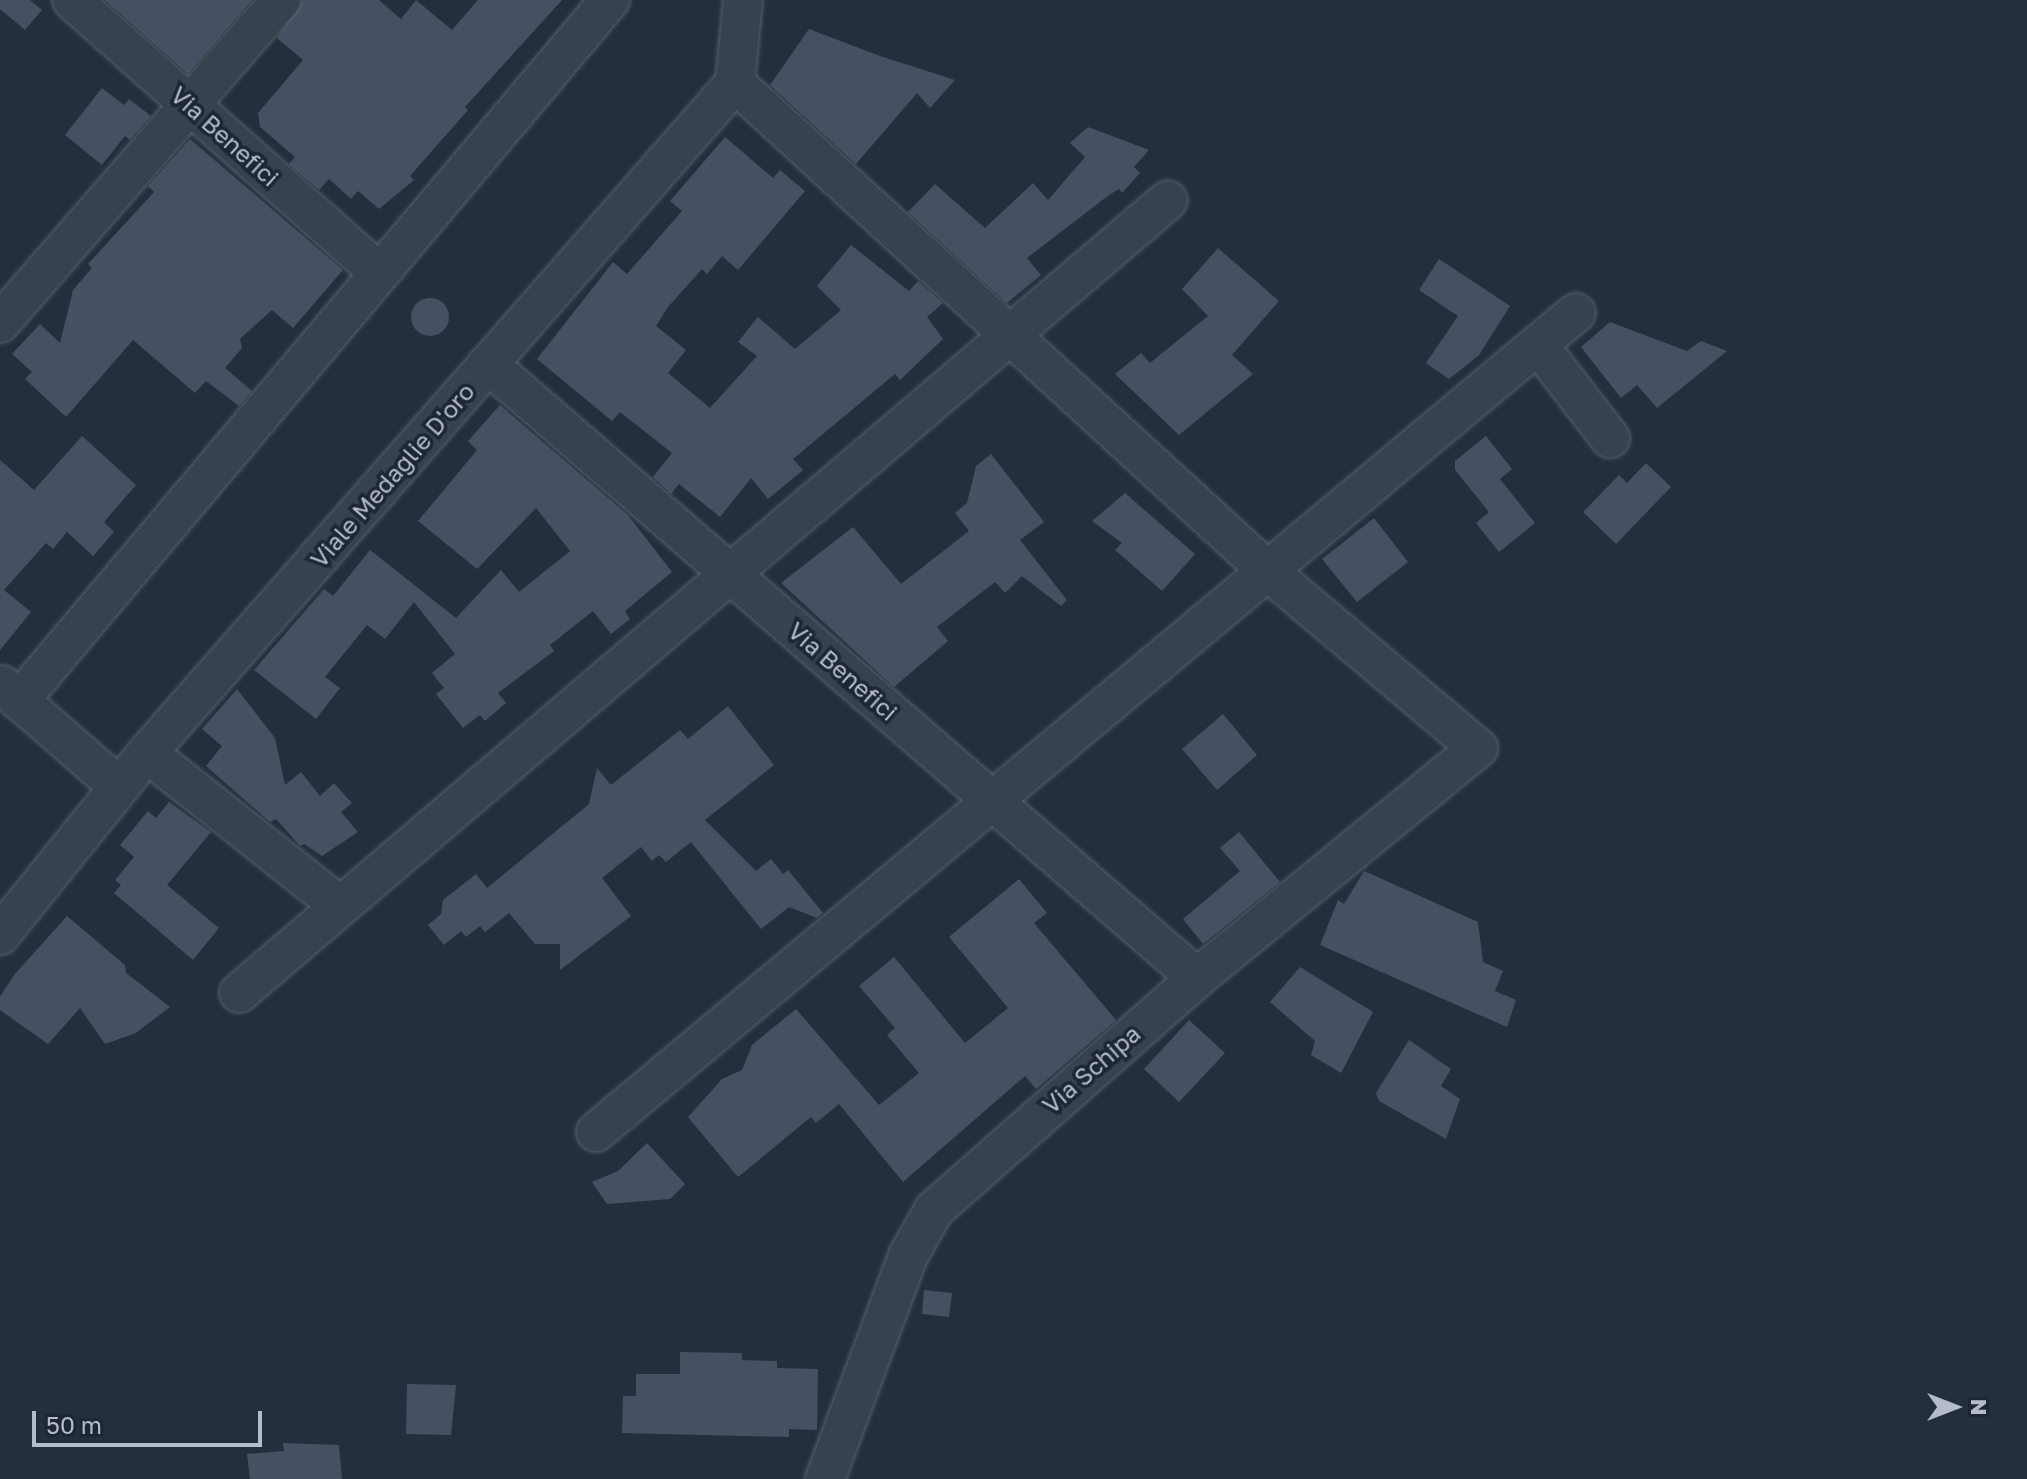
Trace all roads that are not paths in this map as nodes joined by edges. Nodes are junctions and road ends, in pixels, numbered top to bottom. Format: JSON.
{"nodes":[{"id":1,"x":72,"y":0,"type":"edge"},
{"id":2,"x":281,"y":0,"type":"edge"},
{"id":3,"x":610,"y":0,"type":"edge"},
{"id":4,"x":743,"y":0,"type":"edge"},
{"id":5,"x":735,"y":83,"type":"junction"},
{"id":6,"x":192,"y":106,"type":"junction"},
{"id":7,"x":1168,"y":200,"type":"dead end"},
{"id":8,"x":377,"y":271,"type":"junction"},
{"id":9,"x":1576,"y":313,"type":"dead end"},
{"id":10,"x":0,"y":323,"type":"edge"},
{"id":11,"x":1011,"y":335,"type":"junction"},
{"id":12,"x":1538,"y":345,"type":"junction"},
{"id":13,"x":488,"y":364,"type":"junction"},
{"id":14,"x":1610,"y":438,"type":"dead end"},
{"id":15,"x":1270,"y":573,"type":"junction"},
{"id":16,"x":731,"y":574,"type":"junction"},
{"id":17,"x":10,"y":692,"type":"edge"},
{"id":18,"x":147,"y":753,"type":"junction"},
{"id":19,"x":119,"y":787,"type":"junction"},
{"id":20,"x":993,"y":801,"type":"junction"},
{"id":21,"x":340,"y":906,"type":"junction"},
{"id":22,"x":0,"y":935,"type":"edge"},
{"id":23,"x":1197,"y":978,"type":"junction"},
{"id":24,"x":239,"y":993,"type":"dead end"},
{"id":25,"x":596,"y":1132,"type":"dead end"},
{"id":26,"x":825,"y":1479,"type":"edge"}],
"edges":[{"from":1,"to":6,"type":"street","name":"Via Benefici"},
{"from":2,"to":6,"type":"street"},
{"from":3,"to":8,"type":"street"},
{"from":4,"to":5,"type":"street"},
{"from":5,"to":11,"type":"street"},
{"from":5,"to":13,"type":"street","name":"Viale Medaglie D'oro"},
{"from":6,"to":8,"type":"street","name":"Via Benefici"},
{"from":6,"to":10,"type":"street"},
{"from":7,"to":11,"type":"street"},
{"from":8,"to":17,"type":"street"},
{"from":9,"to":12,"type":"street"},
{"from":11,"to":15,"type":"street"},
{"from":11,"to":16,"type":"street"},
{"from":12,"to":14,"type":"street"},
{"from":12,"to":15,"type":"street"},
{"from":13,"to":16,"type":"street","name":"Via Benefici"},
{"from":13,"to":18,"type":"street","name":"Viale Medaglie D'oro"},
{"from":15,"to":20,"type":"street"},
{"from":15,"to":23,"type":"street","name":"Via Schipa"},
{"from":16,"to":20,"type":"street","name":"Via Benefici"},
{"from":16,"to":21,"type":"street"},
{"from":17,"to":19,"type":"street"},
{"from":18,"to":19,"type":"street","name":"Viale Medaglie D'oro"},
{"from":18,"to":21,"type":"street"},
{"from":19,"to":22,"type":"street","name":"Viale Medaglie D'oro"},
{"from":20,"to":23,"type":"street","name":"Via Benefici"},
{"from":20,"to":25,"type":"street"},
{"from":21,"to":24,"type":"street"},
{"from":23,"to":26,"type":"street","name":"Via Schipa"}]}
